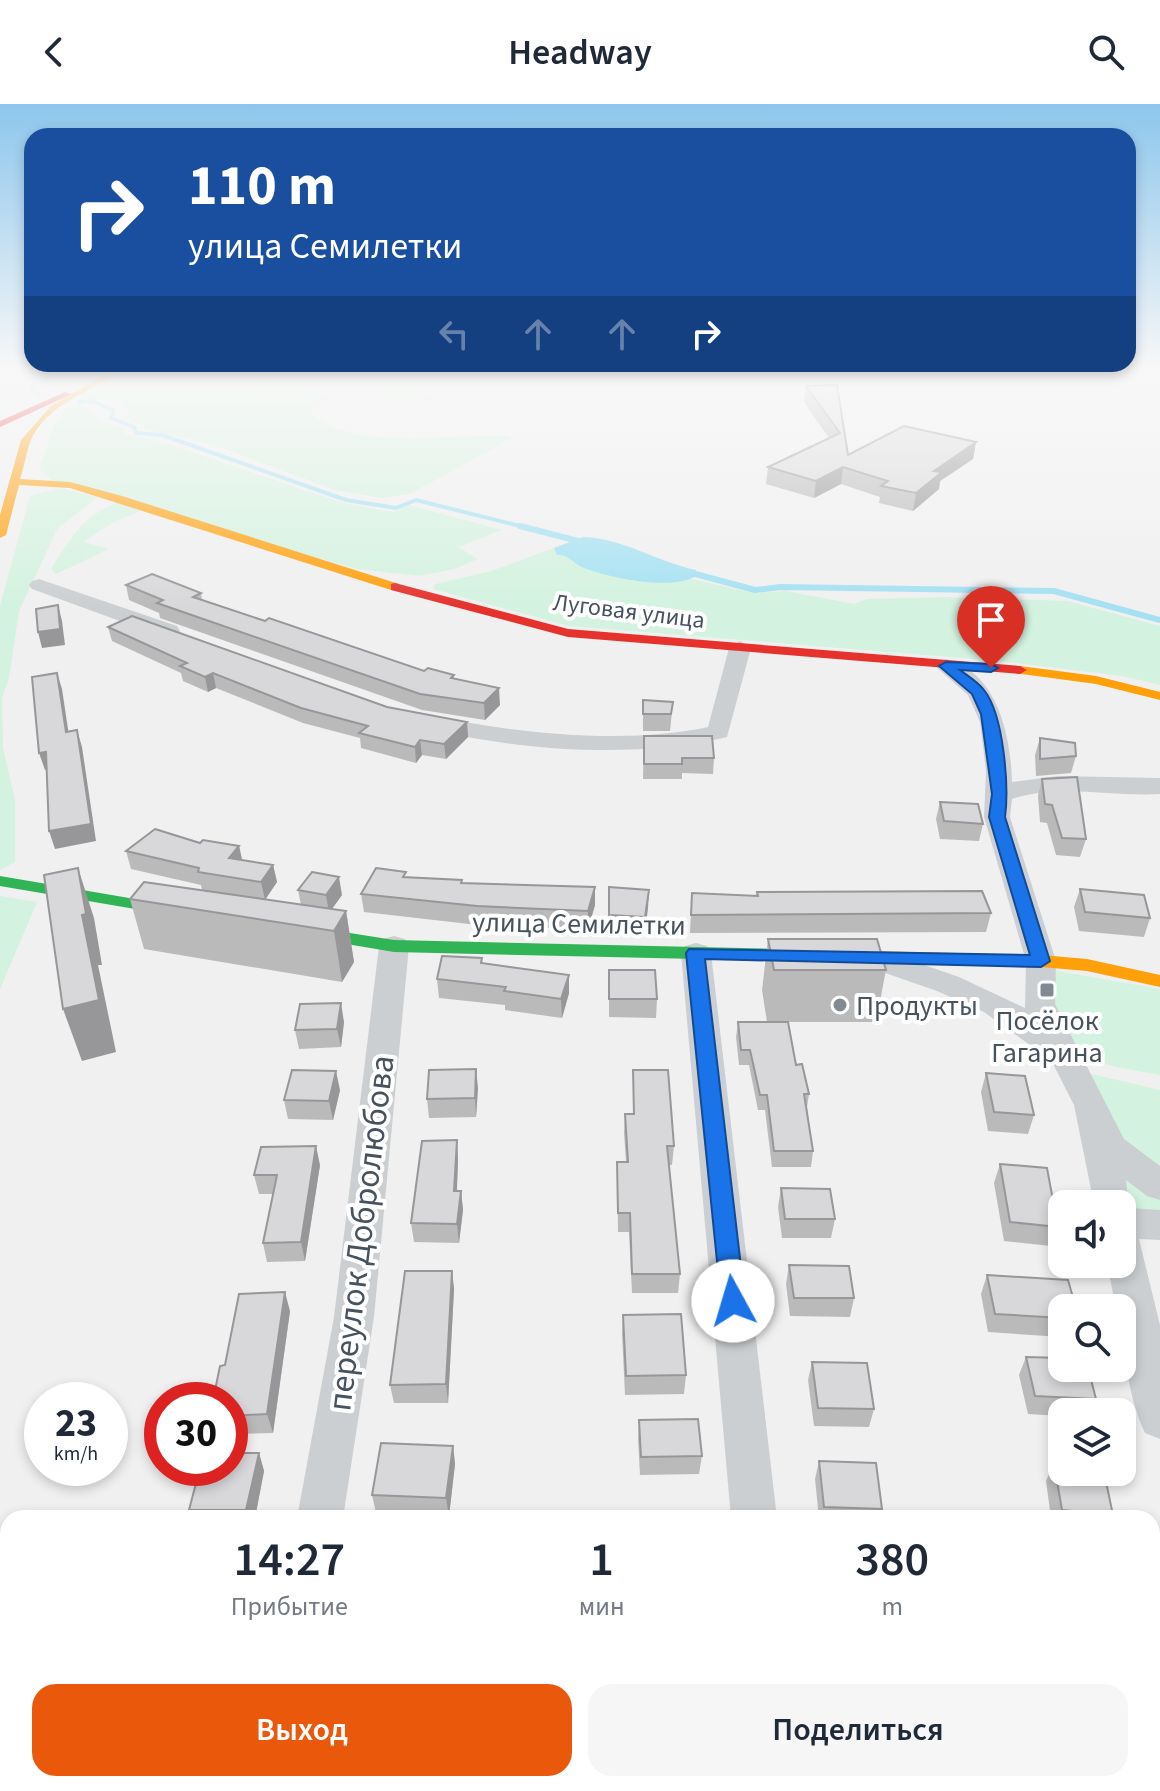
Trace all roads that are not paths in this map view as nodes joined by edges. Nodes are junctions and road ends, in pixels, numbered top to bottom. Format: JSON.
{"nodes":[{"id":1,"x":24,"y":451,"type":"edge"},
{"id":2,"x":21,"y":458,"type":"junction"},
{"id":3,"x":0,"y":459,"type":"edge"},
{"id":4,"x":14,"y":482,"type":"junction"},
{"id":5,"x":0,"y":535,"type":"edge"},
{"id":6,"x":39,"y":585,"type":"dead end"},
{"id":7,"x":189,"y":638,"type":"edge"},
{"id":8,"x":740,"y":648,"type":"junction"},
{"id":9,"x":946,"y":666,"type":"junction"},
{"id":10,"x":1160,"y":696,"type":"edge"},
{"id":11,"x":411,"y":718,"type":"edge"},
{"id":12,"x":1160,"y":786,"type":"edge"},
{"id":13,"x":1000,"y":794,"type":"junction"},
{"id":14,"x":0,"y":881,"type":"edge"},
{"id":15,"x":207,"y":916,"type":"edge"},
{"id":16,"x":269,"y":926,"type":"edge"},
{"id":17,"x":394,"y":946,"type":"junction"},
{"id":18,"x":696,"y":953,"type":"junction"},
{"id":19,"x":870,"y":957,"type":"junction"},
{"id":20,"x":1041,"y":961,"type":"junction"},
{"id":21,"x":1160,"y":981,"type":"edge"},
{"id":22,"x":1067,"y":1061,"type":"junction"},
{"id":23,"x":1096,"y":1126,"type":"junction"},
{"id":24,"x":1160,"y":1186,"type":"edge"},
{"id":25,"x":1110,"y":1190,"type":"edge"},
{"id":26,"x":1136,"y":1224,"type":"edge"},
{"id":27,"x":1160,"y":1225,"type":"edge"},
{"id":28,"x":1130,"y":1278,"type":"edge"},
{"id":29,"x":1160,"y":1419,"type":"edge"},
{"id":30,"x":321,"y":1510,"type":"edge"},
{"id":31,"x":753,"y":1510,"type":"edge"}],
"edges":[{"from":1,"to":2,"type":"street"},
{"from":2,"to":3,"type":"street"},
{"from":2,"to":4,"type":"street"},
{"from":4,"to":5,"type":"street"},
{"from":4,"to":8,"type":"street","name":"Луговая улица"},
{"from":6,"to":7,"type":"street"},
{"from":8,"to":9,"type":"street","name":"Луговая улица"},
{"from":8,"to":11,"type":"street"},
{"from":9,"to":10,"type":"street","name":"Луговая улица"},
{"from":9,"to":13,"type":"street"},
{"from":12,"to":13,"type":"street"},
{"from":13,"to":20,"type":"street"},
{"from":14,"to":15,"type":"street"},
{"from":16,"to":17,"type":"street","name":"улица Семилетки"},
{"from":17,"to":18,"type":"street","name":"улица Семилетки"},
{"from":17,"to":30,"type":"street","name":"переулок Добролюбова"},
{"from":18,"to":19,"type":"street","name":"улица Семилетки"},
{"from":18,"to":31,"type":"street"},
{"from":19,"to":20,"type":"street","name":"улица Семилетки"},
{"from":19,"to":22,"type":"street"},
{"from":20,"to":21,"type":"street","name":"улица Семилетки"},
{"from":20,"to":22,"type":"street"},
{"from":22,"to":23,"type":"street"},
{"from":23,"to":24,"type":"street"},
{"from":23,"to":25,"type":"street"},
{"from":26,"to":27,"type":"street"},
{"from":28,"to":29,"type":"street"}]}
